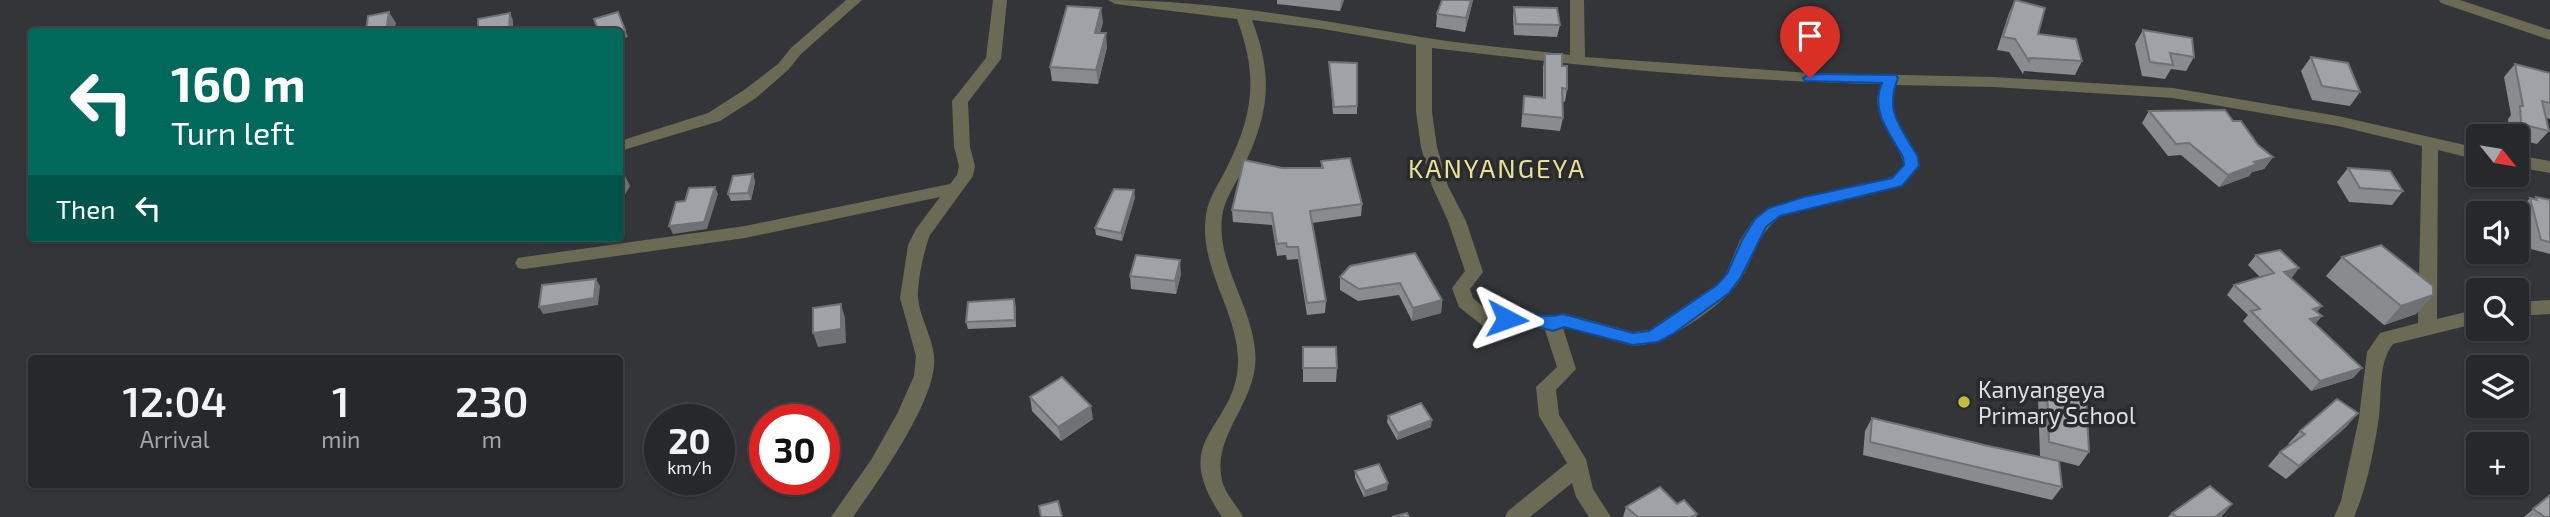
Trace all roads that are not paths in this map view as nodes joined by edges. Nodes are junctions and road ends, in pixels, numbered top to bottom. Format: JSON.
{"nodes":[{"id":1,"x":855,"y":0,"type":"edge"},
{"id":2,"x":1000,"y":0,"type":"edge"},
{"id":3,"x":1115,"y":0,"type":"edge"},
{"id":4,"x":1577,"y":0,"type":"edge"},
{"id":5,"x":2446,"y":0,"type":"edge"},
{"id":6,"x":1243,"y":15,"type":"junction"},
{"id":7,"x":2550,"y":35,"type":"edge"},
{"id":8,"x":1424,"y":42,"type":"junction"},
{"id":9,"x":1577,"y":61,"type":"junction"},
{"id":10,"x":1891,"y":78,"type":"junction"},
{"id":11,"x":2430,"y":143,"type":"junction"},
{"id":12,"x":623,"y":145,"type":"edge"},
{"id":13,"x":2466,"y":151,"type":"edge"},
{"id":14,"x":2529,"y":163,"type":"edge"},
{"id":15,"x":2550,"y":167,"type":"edge"},
{"id":16,"x":957,"y":188,"type":"junction"},
{"id":17,"x":524,"y":263,"type":"dead end"},
{"id":18,"x":2550,"y":307,"type":"edge"},
{"id":19,"x":2529,"y":308,"type":"edge"},
{"id":20,"x":2466,"y":319,"type":"edge"},
{"id":21,"x":1553,"y":325,"type":"junction"},
{"id":22,"x":2427,"y":328,"type":"junction"},
{"id":23,"x":1579,"y":464,"type":"junction"},
{"id":24,"x":841,"y":517,"type":"edge"},
{"id":25,"x":1233,"y":517,"type":"edge"},
{"id":26,"x":1515,"y":517,"type":"edge"},
{"id":27,"x":1601,"y":517,"type":"edge"},
{"id":28,"x":2344,"y":517,"type":"edge"}],
"edges":[{"from":1,"to":12,"type":"street"},
{"from":2,"to":16,"type":"street"},
{"from":3,"to":6,"type":"street"},
{"from":4,"to":9,"type":"street"},
{"from":5,"to":7,"type":"street"},
{"from":6,"to":8,"type":"street"},
{"from":6,"to":25,"type":"street"},
{"from":8,"to":9,"type":"street"},
{"from":8,"to":21,"type":"street"},
{"from":9,"to":10,"type":"street"},
{"from":10,"to":11,"type":"street"},
{"from":10,"to":21,"type":"street"},
{"from":11,"to":13,"type":"street"},
{"from":11,"to":22,"type":"street"},
{"from":14,"to":15,"type":"street"},
{"from":16,"to":17,"type":"street"},
{"from":16,"to":24,"type":"street"},
{"from":18,"to":19,"type":"street"},
{"from":20,"to":22,"type":"street"},
{"from":21,"to":23,"type":"street"},
{"from":22,"to":28,"type":"street"},
{"from":23,"to":26,"type":"street"},
{"from":23,"to":27,"type":"street"}]}
